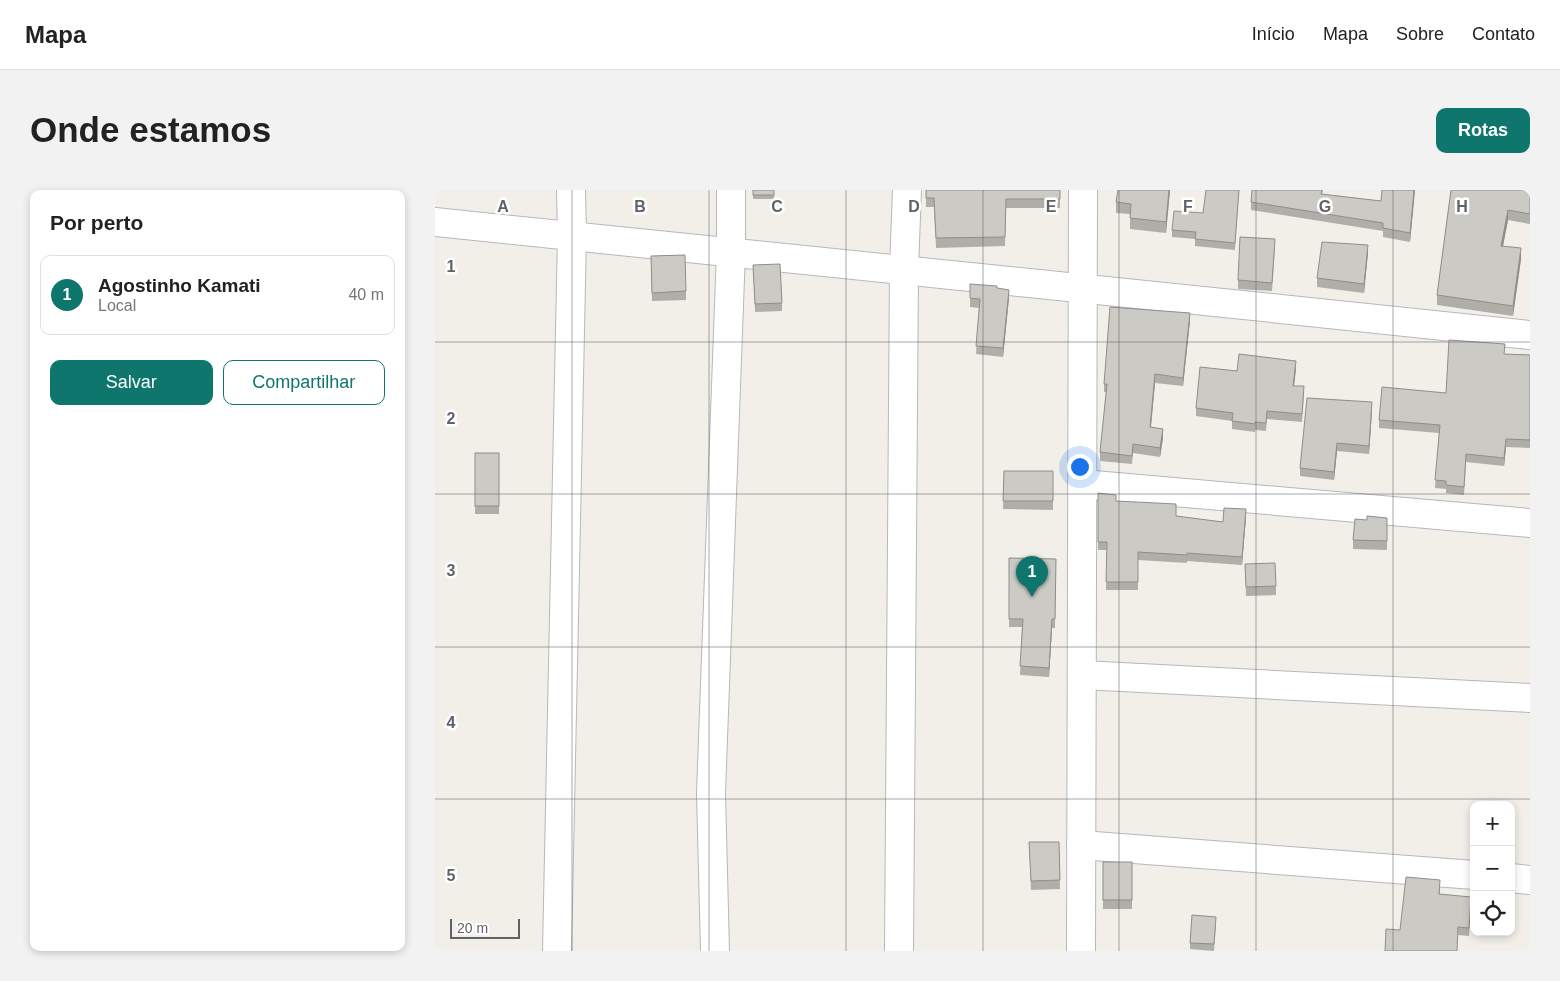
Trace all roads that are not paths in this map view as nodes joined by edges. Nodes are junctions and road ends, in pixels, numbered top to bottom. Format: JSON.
{"nodes":[{"id":1,"x":571,"y":190,"type":"edge"},
{"id":2,"x":731,"y":190,"type":"edge"},
{"id":3,"x":907,"y":190,"type":"edge"},
{"id":4,"x":1083,"y":190,"type":"edge"},
{"id":5,"x":435,"y":222,"type":"edge"},
{"id":6,"x":572,"y":236,"type":"junction"},
{"id":7,"x":731,"y":252,"type":"junction"},
{"id":8,"x":904,"y":269,"type":"junction"},
{"id":9,"x":1083,"y":289,"type":"junction"},
{"id":10,"x":1530,"y":335,"type":"edge"},
{"id":11,"x":1082,"y":484,"type":"junction"},
{"id":12,"x":1530,"y":523,"type":"edge"},
{"id":13,"x":1082,"y":675,"type":"junction"},
{"id":14,"x":1530,"y":698,"type":"edge"},
{"id":15,"x":1081,"y":845,"type":"junction"},
{"id":16,"x":1470,"y":875,"type":"edge"},
{"id":17,"x":1515,"y":878,"type":"edge"},
{"id":18,"x":1530,"y":880,"type":"edge"},
{"id":19,"x":557,"y":951,"type":"edge"},
{"id":20,"x":715,"y":951,"type":"edge"},
{"id":21,"x":899,"y":951,"type":"edge"},
{"id":22,"x":1081,"y":951,"type":"edge"}],
"edges":[{"from":1,"to":6,"type":"street"},
{"from":2,"to":7,"type":"street"},
{"from":3,"to":8,"type":"street"},
{"from":4,"to":9,"type":"street"},
{"from":5,"to":6,"type":"street"},
{"from":6,"to":7,"type":"street"},
{"from":6,"to":19,"type":"street"},
{"from":7,"to":8,"type":"street"},
{"from":7,"to":20,"type":"street"},
{"from":8,"to":9,"type":"street"},
{"from":8,"to":21,"type":"street"},
{"from":9,"to":10,"type":"street"},
{"from":9,"to":11,"type":"street"},
{"from":11,"to":12,"type":"street"},
{"from":11,"to":13,"type":"street"},
{"from":13,"to":14,"type":"street"},
{"from":13,"to":15,"type":"street"},
{"from":15,"to":16,"type":"street"},
{"from":15,"to":22,"type":"street"},
{"from":17,"to":18,"type":"street"}]}
